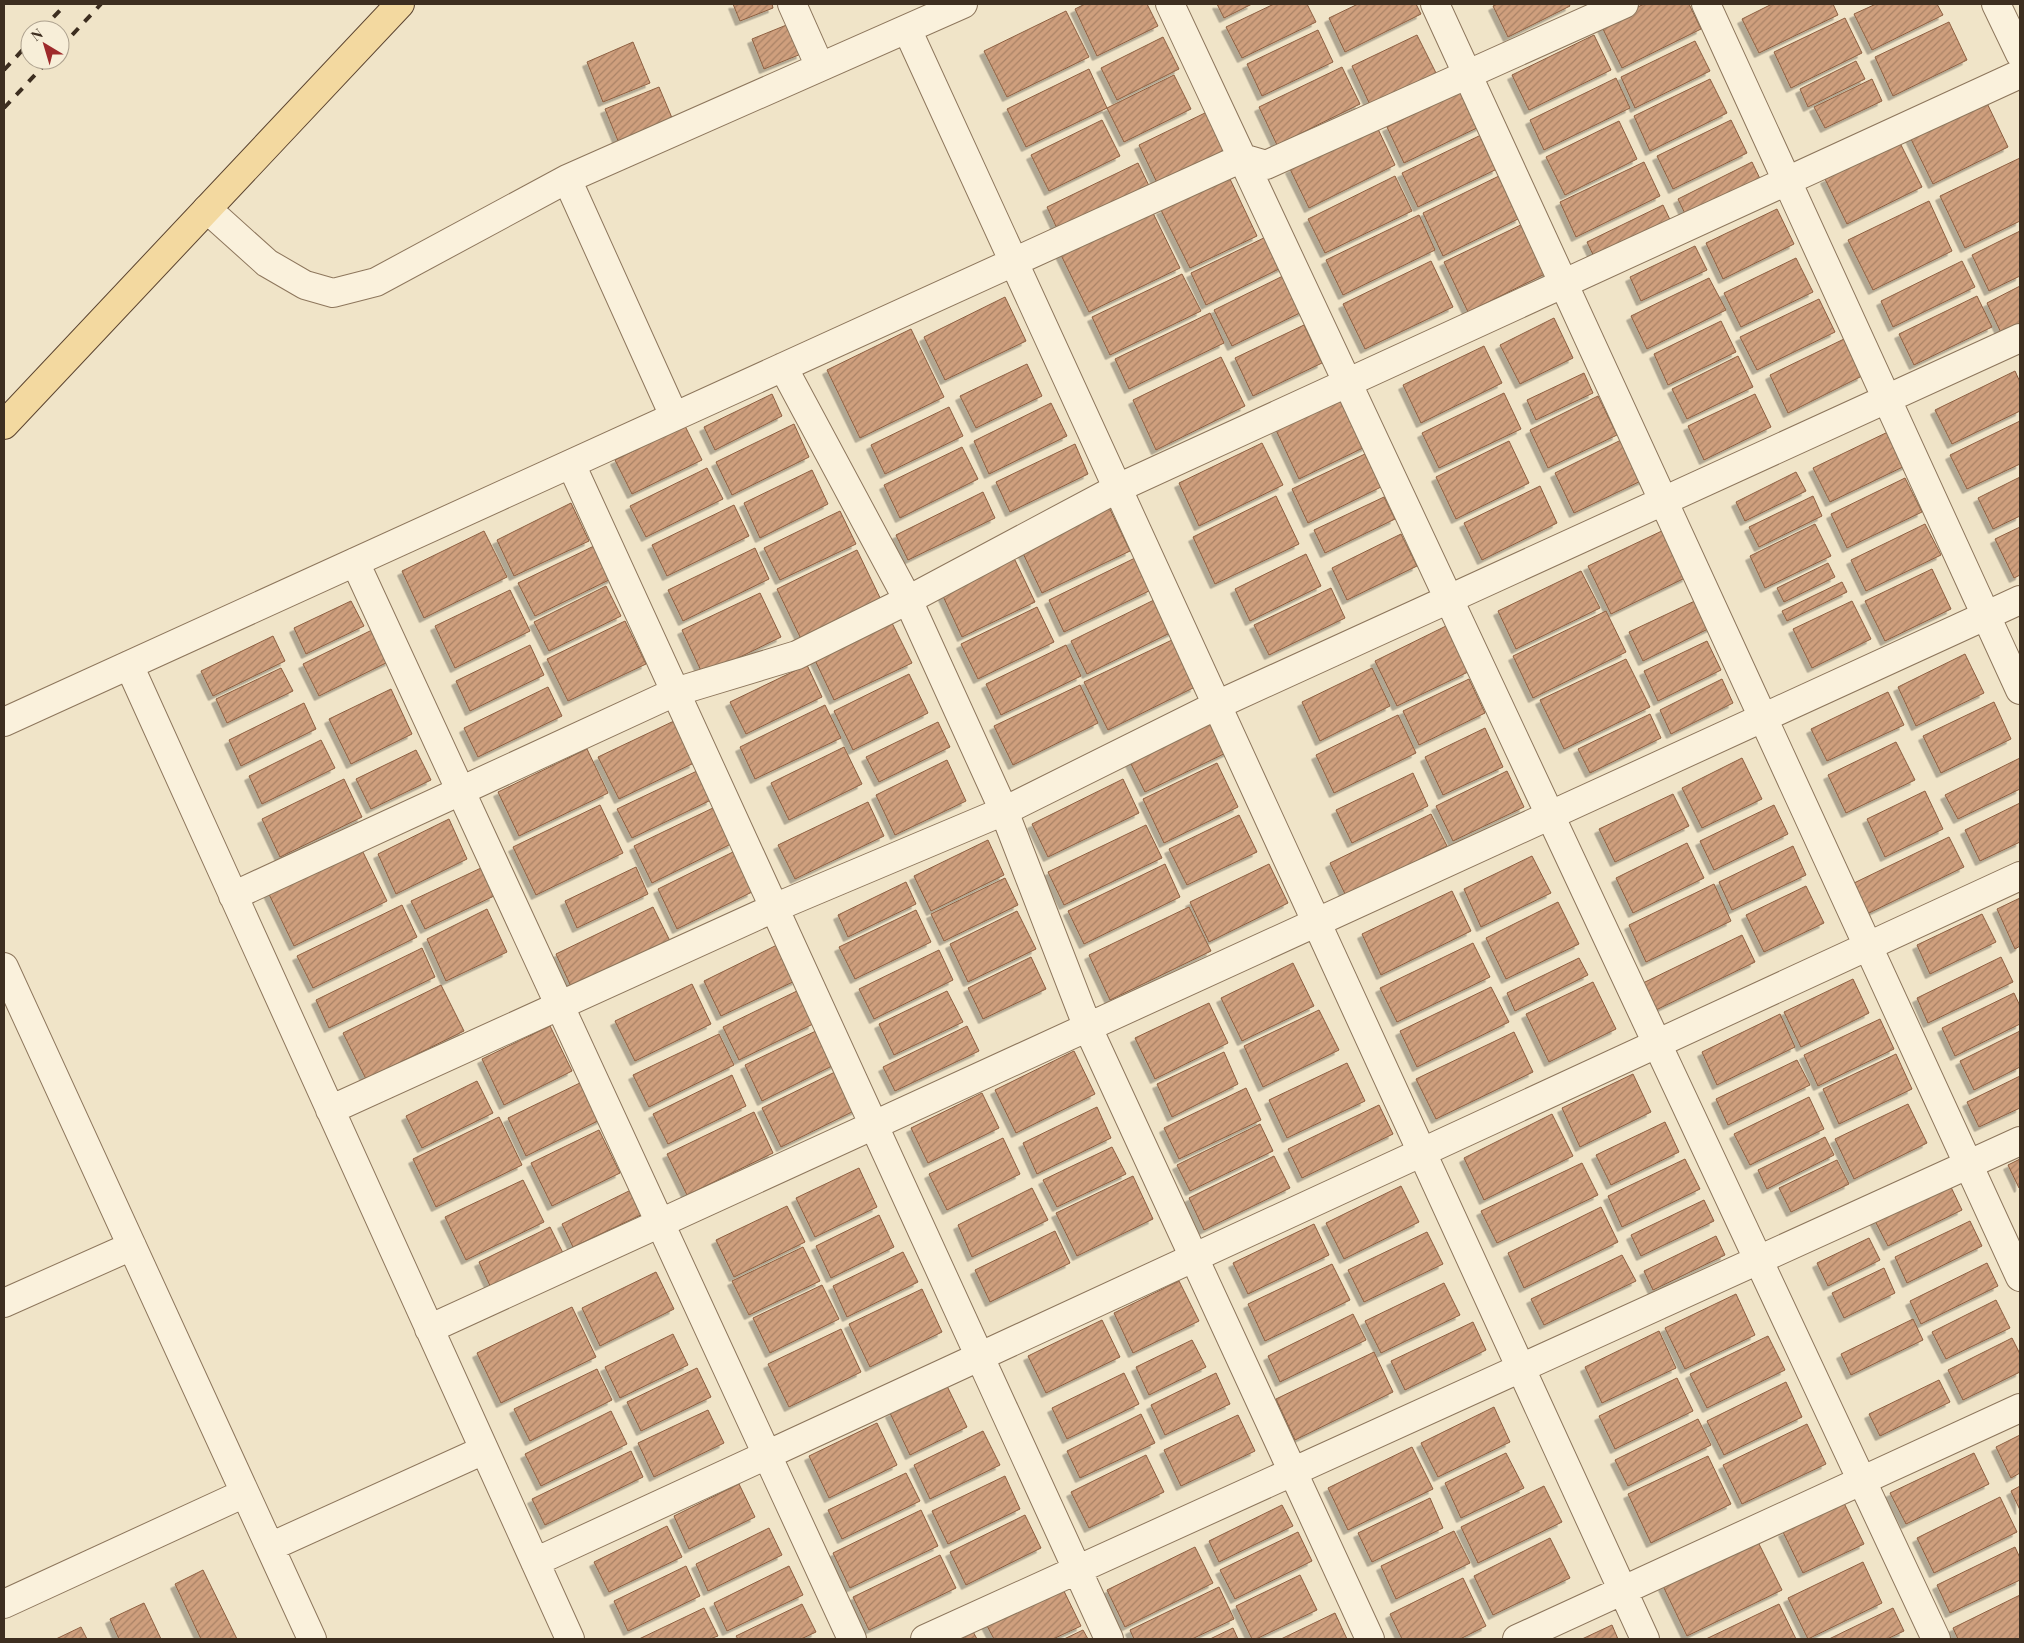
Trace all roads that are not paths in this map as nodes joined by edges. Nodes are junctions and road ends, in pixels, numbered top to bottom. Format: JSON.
{"nodes":[{"id":1,"x":400,"y":4,"type":"edge"},
{"id":2,"x":792,"y":4,"type":"edge"},
{"id":3,"x":963,"y":4,"type":"edge"},
{"id":4,"x":1170,"y":4,"type":"edge"},
{"id":5,"x":1435,"y":4,"type":"edge"},
{"id":6,"x":1624,"y":4,"type":"edge"},
{"id":7,"x":1706,"y":4,"type":"edge"},
{"id":8,"x":1996,"y":4,"type":"edge"},
{"id":9,"x":907,"y":28,"type":"junction"},
{"id":10,"x":2020,"y":56,"type":"edge"},
{"id":11,"x":820,"y":67,"type":"junction"},
{"id":12,"x":1468,"y":73,"type":"junction"},
{"id":13,"x":1242,"y":158,"type":"junction"},
{"id":14,"x":567,"y":179,"type":"junction"},
{"id":15,"x":1786,"y":181,"type":"junction"},
{"id":16,"x":207,"y":209,"type":"junction"},
{"id":17,"x":1014,"y":262,"type":"junction"},
{"id":18,"x":1563,"y":284,"type":"junction"},
{"id":19,"x":2020,"y":338,"type":"edge"},
{"id":20,"x":784,"y":367,"type":"junction"},
{"id":21,"x":1348,"y":383,"type":"junction"},
{"id":22,"x":1887,"y":399,"type":"junction"},
{"id":23,"x":674,"y":416,"type":"junction"},
{"id":24,"x":4,"y":425,"type":"edge"},
{"id":25,"x":571,"y":464,"type":"junction"},
{"id":26,"x":1118,"y":488,"type":"junction"},
{"id":27,"x":1663,"y":501,"type":"junction"},
{"id":28,"x":355,"y":562,"type":"junction"},
{"id":29,"x":1449,"y":599,"type":"junction"},
{"id":30,"x":908,"y":600,"type":"junction"},
{"id":31,"x":2020,"y":600,"type":"edge"},
{"id":32,"x":1986,"y":616,"type":"junction"},
{"id":33,"x":129,"y":665,"type":"junction"},
{"id":34,"x":2020,"y":690,"type":"edge"},
{"id":35,"x":675,"y":692,"type":"junction"},
{"id":36,"x":1217,"y":705,"type":"junction"},
{"id":37,"x":1763,"y":718,"type":"junction"},
{"id":38,"x":4,"y":722,"type":"edge"},
{"id":39,"x":460,"y":791,"type":"junction"},
{"id":40,"x":1004,"y":811,"type":"junction"},
{"id":41,"x":1550,"y":816,"type":"junction"},
{"id":42,"x":2020,"y":876,"type":"edge"},
{"id":43,"x":233,"y":896,"type":"junction"},
{"id":44,"x":774,"y":908,"type":"junction"},
{"id":45,"x":1317,"y":923,"type":"junction"},
{"id":46,"x":1868,"y":947,"type":"junction"},
{"id":47,"x":5,"y":972,"type":"edge"},
{"id":48,"x":559,"y":1005,"type":"junction"},
{"id":49,"x":1088,"y":1028,"type":"junction"},
{"id":50,"x":1657,"y":1044,"type":"junction"},
{"id":51,"x":330,"y":1110,"type":"junction"},
{"id":52,"x":874,"y":1126,"type":"junction"},
{"id":53,"x":2020,"y":1141,"type":"edge"},
{"id":54,"x":1422,"y":1153,"type":"junction"},
{"id":55,"x":1968,"y":1165,"type":"junction"},
{"id":56,"x":660,"y":1224,"type":"junction"},
{"id":57,"x":132,"y":1246,"type":"junction"},
{"id":58,"x":1195,"y":1258,"type":"junction"},
{"id":59,"x":1758,"y":1261,"type":"junction"},
{"id":60,"x":2020,"y":1277,"type":"edge"},
{"id":61,"x":4,"y":1303,"type":"edge"},
{"id":62,"x":429,"y":1329,"type":"junction"},
{"id":63,"x":980,"y":1357,"type":"junction"},
{"id":64,"x":1521,"y":1368,"type":"junction"},
{"id":65,"x":2020,"y":1408,"type":"edge"},
{"id":66,"x":484,"y":1450,"type":"junction"},
{"id":67,"x":767,"y":1455,"type":"junction"},
{"id":68,"x":1293,"y":1472,"type":"junction"},
{"id":69,"x":1861,"y":1481,"type":"junction"},
{"id":70,"x":245,"y":1493,"type":"junction"},
{"id":71,"x":270,"y":1547,"type":"junction"},
{"id":72,"x":535,"y":1562,"type":"junction"},
{"id":73,"x":1077,"y":1570,"type":"junction"},
{"id":74,"x":1623,"y":1591,"type":"junction"},
{"id":75,"x":4,"y":1604,"type":"edge"},
{"id":76,"x":312,"y":1639,"type":"edge"},
{"id":77,"x":570,"y":1639,"type":"edge"},
{"id":78,"x":852,"y":1639,"type":"edge"},
{"id":79,"x":924,"y":1639,"type":"edge"},
{"id":80,"x":1108,"y":1639,"type":"edge"},
{"id":81,"x":1370,"y":1639,"type":"edge"},
{"id":82,"x":1517,"y":1639,"type":"edge"},
{"id":83,"x":1645,"y":1639,"type":"edge"},
{"id":84,"x":1936,"y":1639,"type":"edge"}],
"edges":[{"from":1,"to":16,"type":"main road"},
{"from":2,"to":11,"type":"street"},
{"from":3,"to":9,"type":"street"},
{"from":4,"to":13,"type":"street"},
{"from":5,"to":12,"type":"street"},
{"from":6,"to":12,"type":"street"},
{"from":7,"to":15,"type":"street"},
{"from":8,"to":10,"type":"street"},
{"from":9,"to":11,"type":"street"},
{"from":9,"to":17,"type":"street"},
{"from":10,"to":15,"type":"street"},
{"from":11,"to":14,"type":"street"},
{"from":12,"to":13,"type":"street"},
{"from":12,"to":18,"type":"street"},
{"from":13,"to":17,"type":"street"},
{"from":13,"to":21,"type":"street"},
{"from":14,"to":16,"type":"street"},
{"from":14,"to":23,"type":"street"},
{"from":15,"to":18,"type":"street"},
{"from":15,"to":22,"type":"street"},
{"from":16,"to":24,"type":"main road"},
{"from":17,"to":20,"type":"street"},
{"from":17,"to":26,"type":"street"},
{"from":18,"to":21,"type":"street"},
{"from":18,"to":27,"type":"street"},
{"from":19,"to":22,"type":"street"},
{"from":20,"to":23,"type":"street"},
{"from":20,"to":30,"type":"street"},
{"from":21,"to":26,"type":"street"},
{"from":21,"to":29,"type":"street"},
{"from":22,"to":27,"type":"street"},
{"from":22,"to":32,"type":"street"},
{"from":23,"to":25,"type":"street"},
{"from":25,"to":28,"type":"street"},
{"from":25,"to":35,"type":"street"},
{"from":26,"to":30,"type":"street"},
{"from":26,"to":36,"type":"street"},
{"from":27,"to":29,"type":"street"},
{"from":27,"to":37,"type":"street"},
{"from":28,"to":33,"type":"street"},
{"from":28,"to":39,"type":"street"},
{"from":29,"to":36,"type":"street"},
{"from":29,"to":41,"type":"street"},
{"from":30,"to":35,"type":"street"},
{"from":30,"to":40,"type":"street"},
{"from":31,"to":32,"type":"street"},
{"from":32,"to":34,"type":"street"},
{"from":32,"to":37,"type":"street"},
{"from":33,"to":38,"type":"street"},
{"from":33,"to":43,"type":"street"},
{"from":35,"to":39,"type":"street"},
{"from":35,"to":44,"type":"street"},
{"from":36,"to":40,"type":"street"},
{"from":36,"to":45,"type":"street"},
{"from":37,"to":41,"type":"street"},
{"from":37,"to":46,"type":"street"},
{"from":39,"to":43,"type":"street"},
{"from":39,"to":48,"type":"street"},
{"from":40,"to":44,"type":"street"},
{"from":40,"to":49,"type":"street"},
{"from":41,"to":45,"type":"street"},
{"from":41,"to":50,"type":"street"},
{"from":42,"to":46,"type":"street"},
{"from":43,"to":51,"type":"street"},
{"from":44,"to":48,"type":"street"},
{"from":44,"to":52,"type":"street"},
{"from":45,"to":49,"type":"street"},
{"from":45,"to":54,"type":"street"},
{"from":46,"to":50,"type":"street"},
{"from":46,"to":55,"type":"street"},
{"from":47,"to":57,"type":"street"},
{"from":48,"to":51,"type":"street"},
{"from":48,"to":56,"type":"street"},
{"from":49,"to":52,"type":"street"},
{"from":49,"to":58,"type":"street"},
{"from":50,"to":54,"type":"street"},
{"from":50,"to":59,"type":"street"},
{"from":51,"to":62,"type":"street"},
{"from":52,"to":56,"type":"street"},
{"from":52,"to":63,"type":"street"},
{"from":53,"to":55,"type":"street"},
{"from":54,"to":58,"type":"street"},
{"from":54,"to":64,"type":"street"},
{"from":55,"to":59,"type":"street"},
{"from":55,"to":60,"type":"street"},
{"from":56,"to":62,"type":"street"},
{"from":56,"to":67,"type":"street"},
{"from":57,"to":61,"type":"street"},
{"from":57,"to":70,"type":"street"},
{"from":58,"to":63,"type":"street"},
{"from":58,"to":68,"type":"street"},
{"from":59,"to":64,"type":"street"},
{"from":59,"to":69,"type":"street"},
{"from":62,"to":66,"type":"street"},
{"from":63,"to":67,"type":"street"},
{"from":63,"to":73,"type":"street"},
{"from":64,"to":68,"type":"street"},
{"from":64,"to":74,"type":"street"},
{"from":65,"to":69,"type":"street"},
{"from":66,"to":71,"type":"street"},
{"from":66,"to":72,"type":"street"},
{"from":67,"to":72,"type":"street"},
{"from":67,"to":78,"type":"street"},
{"from":68,"to":73,"type":"street"},
{"from":68,"to":81,"type":"street"},
{"from":69,"to":74,"type":"street"},
{"from":69,"to":84,"type":"street"},
{"from":70,"to":71,"type":"street"},
{"from":70,"to":75,"type":"street"},
{"from":71,"to":76,"type":"street"},
{"from":72,"to":77,"type":"street"},
{"from":73,"to":79,"type":"street"},
{"from":73,"to":80,"type":"street"},
{"from":74,"to":82,"type":"street"},
{"from":74,"to":83,"type":"street"}]}
